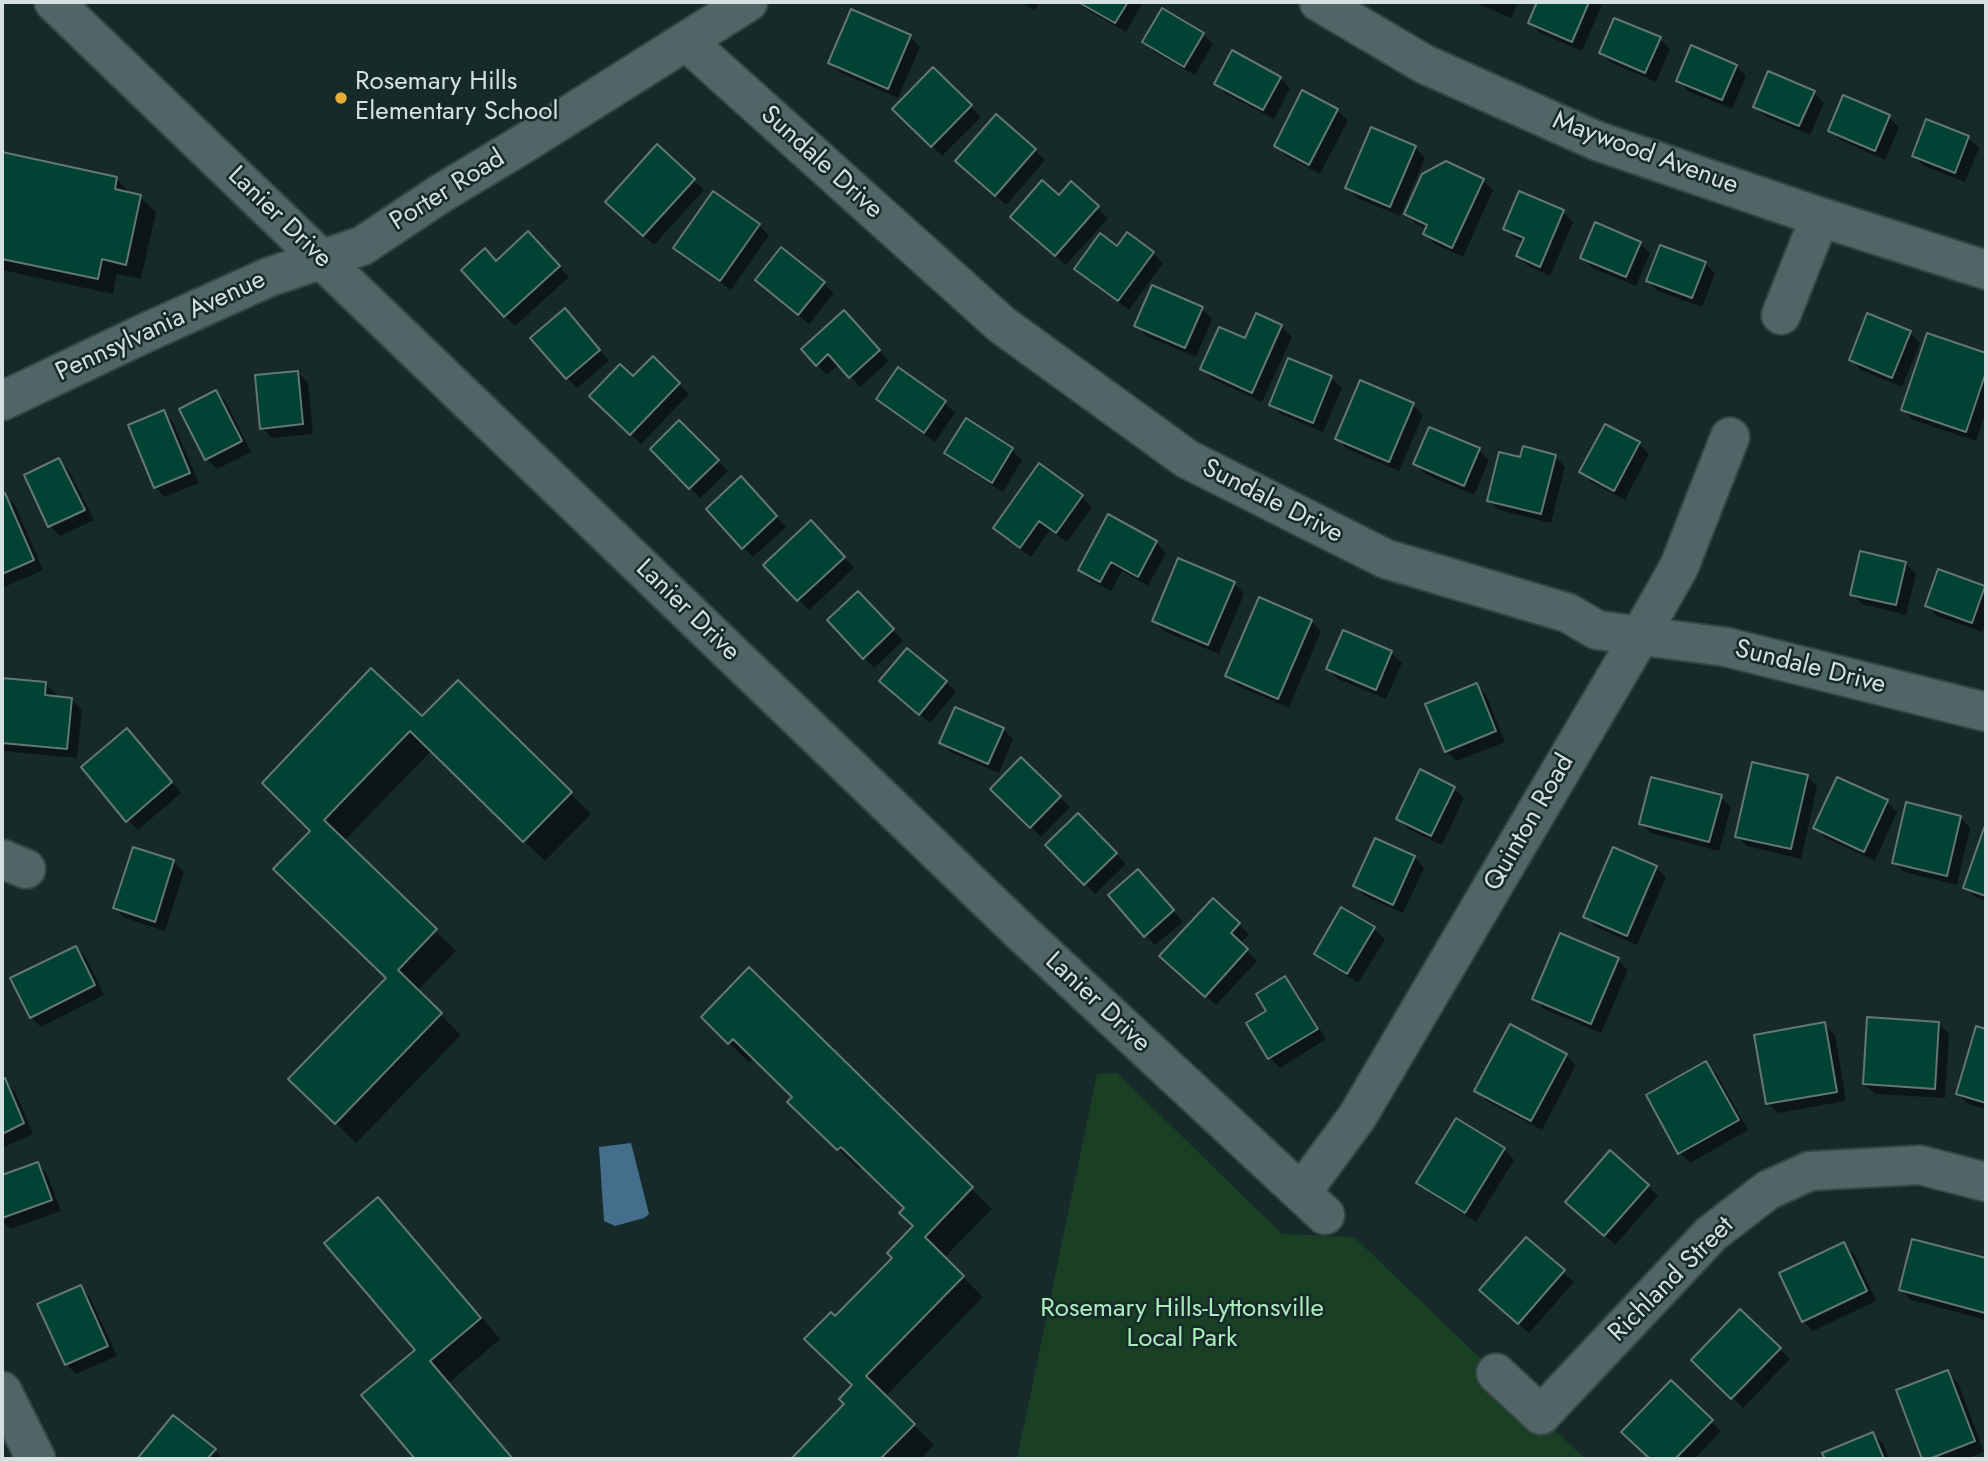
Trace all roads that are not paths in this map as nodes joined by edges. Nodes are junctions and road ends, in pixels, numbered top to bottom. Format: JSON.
{"nodes":[{"id":1,"x":54,"y":2,"type":"edge"},
{"id":2,"x":748,"y":2,"type":"edge"},
{"id":3,"x":1319,"y":2,"type":"edge"},
{"id":4,"x":685,"y":41,"type":"junction"},
{"id":5,"x":1821,"y":217,"type":"junction"},
{"id":6,"x":323,"y":260,"type":"junction"},
{"id":7,"x":1986,"y":270,"type":"edge"},
{"id":8,"x":1781,"y":315,"type":"dead end"},
{"id":9,"x":2,"y":401,"type":"edge"},
{"id":10,"x":1730,"y":437,"type":"dead end"},
{"id":11,"x":1640,"y":636,"type":"junction"},
{"id":12,"x":1986,"y":712,"type":"edge"},
{"id":13,"x":1986,"y":1182,"type":"edge"},
{"id":14,"x":1313,"y":1204,"type":"joint"},
{"id":15,"x":1496,"y":1373,"type":"dead end"},
{"id":16,"x":2,"y":1391,"type":"edge"},
{"id":17,"x":36,"y":1459,"type":"edge"}],
"edges":[{"from":1,"to":6,"type":"street","name":"Lanier Drive"},
{"from":2,"to":4,"type":"street","name":"Porter Road"},
{"from":3,"to":5,"type":"street","name":"Maywood Avenue"},
{"from":4,"to":6,"type":"street","name":"Porter Road"},
{"from":4,"to":11,"type":"street","name":"Sundale Drive"},
{"from":5,"to":7,"type":"street","name":"Maywood Avenue"},
{"from":5,"to":8,"type":"street"},
{"from":6,"to":9,"type":"street","name":"Pennsylvania Avenue"},
{"from":6,"to":14,"type":"street","name":"Lanier Drive"},
{"from":10,"to":11,"type":"street","name":"Quinton Road"},
{"from":11,"to":12,"type":"street","name":"Sundale Drive"},
{"from":11,"to":14,"type":"street","name":"Quinton Road"},
{"from":13,"to":15,"type":"street","name":"Richland Street"},
{"from":16,"to":17,"type":"street"}]}
